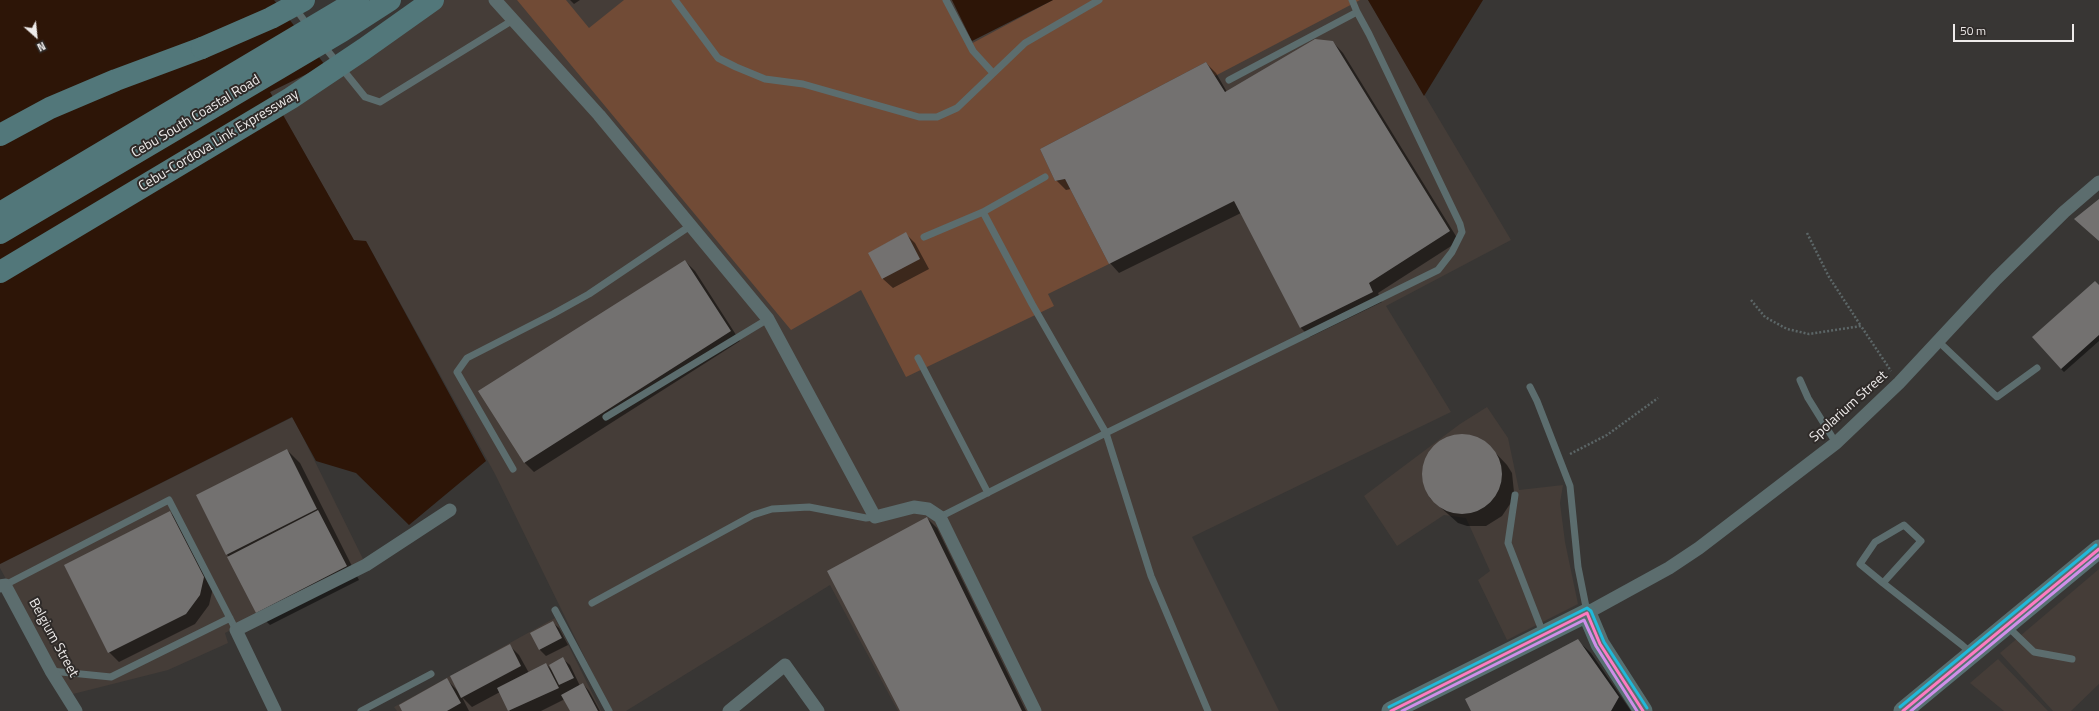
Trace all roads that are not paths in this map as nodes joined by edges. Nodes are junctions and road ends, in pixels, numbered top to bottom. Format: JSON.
{"nodes":[{"id":1,"x":288,"y":0,"type":"edge"},
{"id":2,"x":304,"y":0,"type":"edge"},
{"id":3,"x":358,"y":0,"type":"edge"},
{"id":4,"x":390,"y":0,"type":"edge"},
{"id":5,"x":433,"y":0,"type":"edge"},
{"id":6,"x":495,"y":0,"type":"edge"},
{"id":7,"x":675,"y":0,"type":"edge"},
{"id":8,"x":946,"y":0,"type":"edge"},
{"id":9,"x":1099,"y":0,"type":"edge"},
{"id":10,"x":1352,"y":0,"type":"edge"},
{"id":11,"x":1357,"y":12,"type":"junction"},
{"id":12,"x":513,"y":20,"type":"junction"},
{"id":13,"x":993,"y":73,"type":"junction"},
{"id":14,"x":1229,"y":80,"type":"dead end"},
{"id":15,"x":0,"y":135,"type":"edge"},
{"id":16,"x":1045,"y":177,"type":"dead end"},
{"id":17,"x":2099,"y":182,"type":"edge"},
{"id":18,"x":983,"y":212,"type":"junction"},
{"id":19,"x":0,"y":213,"type":"edge"},
{"id":20,"x":690,"y":226,"type":"junction"},
{"id":21,"x":0,"y":233,"type":"edge"},
{"id":22,"x":924,"y":236,"type":"dead end"},
{"id":23,"x":0,"y":272,"type":"edge"},
{"id":24,"x":768,"y":319,"type":"junction"},
{"id":25,"x":1939,"y":342,"type":"junction"},
{"id":26,"x":918,"y":358,"type":"dead end"},
{"id":27,"x":2037,"y":368,"type":"dead end"},
{"id":28,"x":1800,"y":380,"type":"dead end"},
{"id":29,"x":1530,"y":387,"type":"dead end"},
{"id":30,"x":606,"y":417,"type":"dead end"},
{"id":31,"x":1106,"y":433,"type":"junction"},
{"id":32,"x":1836,"y":443,"type":"junction"},
{"id":33,"x":513,"y":469,"type":"dead end"},
{"id":34,"x":988,"y":493,"type":"junction"},
{"id":35,"x":1515,"y":495,"type":"dead end"},
{"id":36,"x":450,"y":510,"type":"dead end"},
{"id":37,"x":876,"y":517,"type":"junction"},
{"id":38,"x":940,"y":517,"type":"junction"},
{"id":39,"x":2099,"y":550,"type":"edge"},
{"id":40,"x":1883,"y":583,"type":"junction"},
{"id":41,"x":3,"y":585,"type":"edge"},
{"id":42,"x":592,"y":603,"type":"dead end"},
{"id":43,"x":555,"y":610,"type":"dead end"},
{"id":44,"x":1587,"y":613,"type":"junction"},
{"id":45,"x":230,"y":618,"type":"junction"},
{"id":46,"x":2007,"y":626,"type":"junction"},
{"id":47,"x":236,"y":630,"type":"junction"},
{"id":48,"x":1544,"y":636,"type":"junction"},
{"id":49,"x":1973,"y":654,"type":"junction"},
{"id":50,"x":2072,"y":660,"type":"dead end"},
{"id":51,"x":51,"y":671,"type":"junction"},
{"id":52,"x":431,"y":674,"type":"dead end"},
{"id":53,"x":1912,"y":708,"type":"edge"},
{"id":54,"x":76,"y":711,"type":"edge"},
{"id":55,"x":275,"y":711,"type":"edge"},
{"id":56,"x":361,"y":711,"type":"edge"},
{"id":57,"x":609,"y":711,"type":"edge"},
{"id":58,"x":729,"y":711,"type":"edge"},
{"id":59,"x":818,"y":711,"type":"edge"},
{"id":60,"x":1035,"y":711,"type":"edge"},
{"id":61,"x":1208,"y":711,"type":"edge"},
{"id":62,"x":1391,"y":711,"type":"edge"},
{"id":63,"x":1643,"y":711,"type":"edge"}],
"edges":[{"from":1,"to":12,"type":"lane"},
{"from":2,"to":15,"type":"highway","bridge":true},
{"from":3,"to":19,"type":"highway","name":"Cebu South Coastal Road","bridge":true},
{"from":4,"to":21,"type":"highway","name":"Cebu South Coastal Road","bridge":true},
{"from":5,"to":23,"type":"highway","name":"Cebu-Cordova Link Expressway","bridge":true},
{"from":6,"to":12,"type":"street"},
{"from":7,"to":13,"type":"lane"},
{"from":8,"to":13,"type":"lane"},
{"from":9,"to":13,"type":"lane"},
{"from":10,"to":11,"type":"lane"},
{"from":11,"to":14,"type":"lane"},
{"from":11,"to":31,"type":"lane"},
{"from":12,"to":20,"type":"street"},
{"from":16,"to":18,"type":"lane"},
{"from":17,"to":25,"type":"street","name":"Spolarium Street"},
{"from":18,"to":22,"type":"lane"},
{"from":18,"to":31,"type":"lane"},
{"from":20,"to":24,"type":"street"},
{"from":20,"to":33,"type":"lane"},
{"from":24,"to":30,"type":"lane"},
{"from":24,"to":37,"type":"street"},
{"from":25,"to":27,"type":"lane"},
{"from":25,"to":32,"type":"street","name":"Spolarium Street"},
{"from":26,"to":34,"type":"lane"},
{"from":28,"to":32,"type":"lane"},
{"from":29,"to":44,"type":"lane"},
{"from":31,"to":34,"type":"lane"},
{"from":31,"to":61,"type":"lane"},
{"from":32,"to":44,"type":"street","name":"Spolarium Street"},
{"from":34,"to":38,"type":"lane"},
{"from":35,"to":48,"type":"lane"},
{"from":36,"to":47,"type":"street"},
{"from":37,"to":38,"type":"street"},
{"from":37,"to":42,"type":"lane"},
{"from":38,"to":60,"type":"street"},
{"from":39,"to":46,"type":"street"},
{"from":40,"to":40,"type":"lane"},
{"from":40,"to":49,"type":"lane"},
{"from":41,"to":45,"type":"lane"},
{"from":41,"to":51,"type":"street","name":"Belgium Street"},
{"from":43,"to":57,"type":"lane"},
{"from":44,"to":48,"type":"street"},
{"from":44,"to":63,"type":"street"},
{"from":45,"to":47,"type":"lane"},
{"from":45,"to":51,"type":"lane"},
{"from":46,"to":49,"type":"street"},
{"from":46,"to":50,"type":"lane"},
{"from":47,"to":55,"type":"street"},
{"from":48,"to":62,"type":"street"},
{"from":49,"to":53,"type":"street"},
{"from":51,"to":54,"type":"street","name":"Belgium Street"},
{"from":52,"to":56,"type":"lane"},
{"from":58,"to":59,"type":"street"}]}
